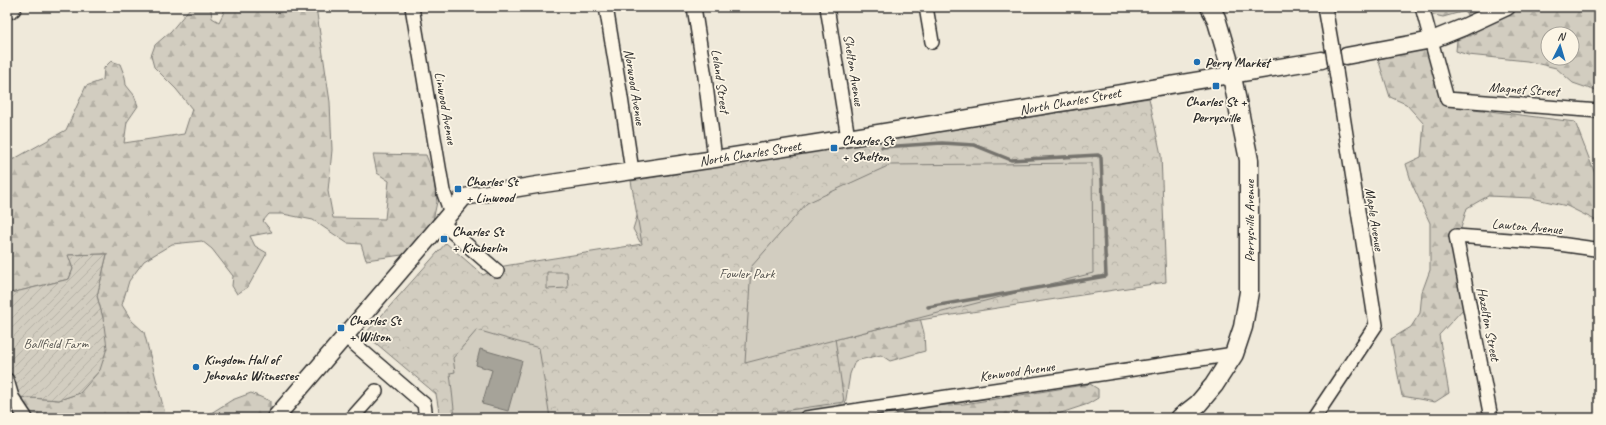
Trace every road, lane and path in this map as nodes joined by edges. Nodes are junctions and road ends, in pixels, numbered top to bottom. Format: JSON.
{"nodes":[{"id":1,"x":11,"y":7,"type":"edge"},
{"id":2,"x":412,"y":7,"type":"edge"},
{"id":3,"x":606,"y":7,"type":"edge"},
{"id":4,"x":694,"y":7,"type":"edge"},
{"id":5,"x":827,"y":7,"type":"edge"},
{"id":6,"x":926,"y":7,"type":"edge"},
{"id":7,"x":1210,"y":7,"type":"edge"},
{"id":8,"x":1325,"y":7,"type":"edge"},
{"id":9,"x":1422,"y":7,"type":"edge"},
{"id":10,"x":1507,"y":7,"type":"edge"},
{"id":11,"x":7,"y":9,"type":"edge"},
{"id":12,"x":1432,"y":40,"type":"junction"},
{"id":13,"x":932,"y":42,"type":"dead end"},
{"id":14,"x":1327,"y":53,"type":"junction"},
{"id":15,"x":1346,"y":56,"type":"dead end"},
{"id":16,"x":1231,"y":74,"type":"junction"},
{"id":17,"x":1599,"y":111,"type":"edge"},
{"id":18,"x":848,"y":138,"type":"junction"},
{"id":19,"x":715,"y":159,"type":"junction"},
{"id":20,"x":632,"y":171,"type":"junction"},
{"id":21,"x":447,"y":219,"type":"junction"},
{"id":22,"x":1456,"y":236,"type":"joint"},
{"id":23,"x":1597,"y":250,"type":"edge"},
{"id":24,"x":497,"y":271,"type":"dead end"},
{"id":25,"x":345,"y":336,"type":"junction"},
{"id":26,"x":1234,"y":354,"type":"junction"},
{"id":27,"x":7,"y":380,"type":"edge"},
{"id":28,"x":376,"y":391,"type":"dead end"},
{"id":29,"x":10,"y":398,"type":"edge"},
{"id":30,"x":26,"y":418,"type":"edge"},
{"id":31,"x":275,"y":418,"type":"edge"},
{"id":32,"x":352,"y":418,"type":"edge"},
{"id":33,"x":426,"y":418,"type":"edge"},
{"id":34,"x":806,"y":418,"type":"edge"},
{"id":35,"x":1180,"y":418,"type":"edge"},
{"id":36,"x":1314,"y":418,"type":"edge"},
{"id":37,"x":1490,"y":418,"type":"edge"}],
"edges":[{"from":1,"to":11,"type":"main road"},
{"from":2,"to":21,"type":"street","name":"Linwood Avenue"},
{"from":3,"to":20,"type":"street","name":"Norwood Avenue"},
{"from":4,"to":19,"type":"street","name":"Leland Street"},
{"from":5,"to":18,"type":"street","name":"Shelton Avenue"},
{"from":6,"to":13,"type":"street"},
{"from":7,"to":16,"type":"main road","name":"Perrysville Avenue"},
{"from":8,"to":14,"type":"street","name":"Maple Avenue"},
{"from":9,"to":12,"type":"street"},
{"from":10,"to":12,"type":"street"},
{"from":12,"to":15,"type":"street"},
{"from":12,"to":17,"type":"street","name":"Magnet Street"},
{"from":14,"to":16,"type":"street","name":"North Charles Street"},
{"from":14,"to":36,"type":"street","name":"Maple Avenue","bridge":true},
{"from":16,"to":18,"type":"street","name":"North Charles Street"},
{"from":16,"to":26,"type":"main road","name":"Perrysville Avenue"},
{"from":18,"to":19,"type":"street","name":"North Charles Street"},
{"from":19,"to":20,"type":"street","name":"North Charles Street"},
{"from":20,"to":21,"type":"street","name":"North Charles Street"},
{"from":21,"to":24,"type":"street"},
{"from":21,"to":25,"type":"street","name":"North Charles Street"},
{"from":22,"to":23,"type":"street","name":"Lawton Avenue"},
{"from":22,"to":37,"type":"street","name":"Hazelton Street"},
{"from":25,"to":31,"type":"street","name":"North Charles Street"},
{"from":25,"to":33,"type":"street"},
{"from":26,"to":34,"type":"street","name":"Kenwood Avenue"},
{"from":26,"to":35,"type":"main road","name":"Perrysville Avenue"},
{"from":27,"to":29,"type":"street"},
{"from":28,"to":32,"type":"street"},
{"from":29,"to":30,"type":"street"}]}
